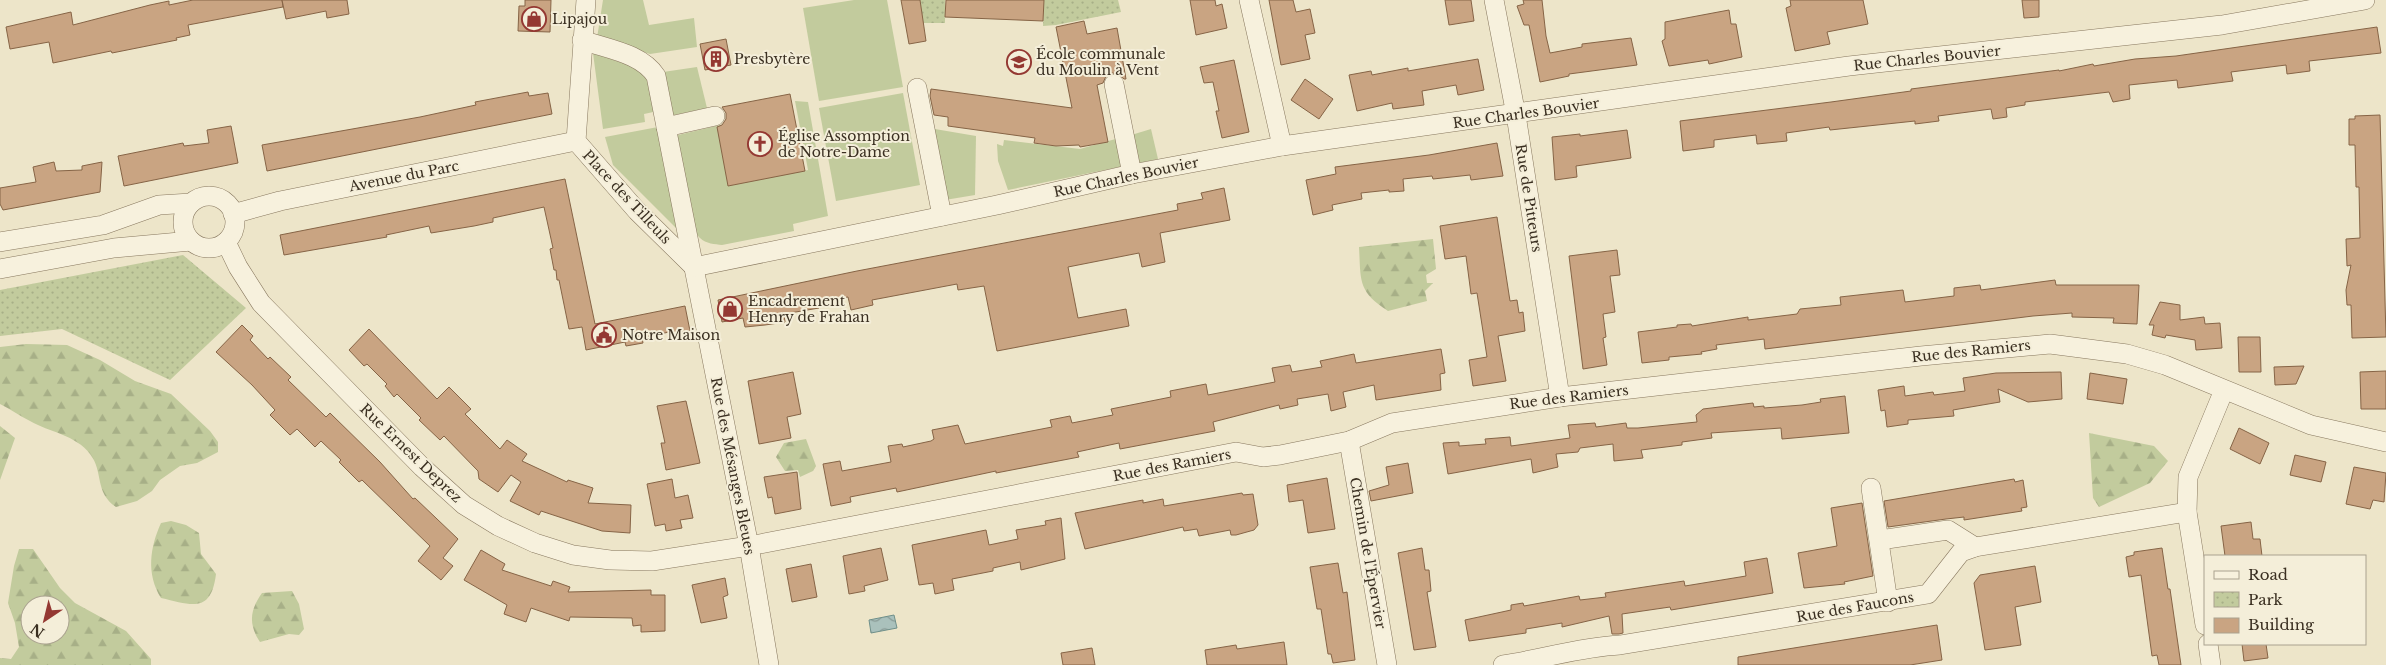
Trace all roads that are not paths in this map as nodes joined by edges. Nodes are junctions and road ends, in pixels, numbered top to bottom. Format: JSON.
{"nodes":[{"id":1,"x":586,"y":0,"type":"edge"},
{"id":2,"x":1249,"y":0,"type":"edge"},
{"id":3,"x":1494,"y":0,"type":"edge"},
{"id":4,"x":2365,"y":0,"type":"edge"},
{"id":5,"x":582,"y":40,"type":"junction"},
{"id":6,"x":1114,"y":84,"type":"dead end"},
{"id":7,"x":917,"y":88,"type":"dead end"},
{"id":8,"x":1516,"y":115,"type":"junction"},
{"id":9,"x":715,"y":116,"type":"dead end"},
{"id":10,"x":666,"y":127,"type":"junction"},
{"id":11,"x":576,"y":141,"type":"junction"},
{"id":12,"x":1282,"y":146,"type":"junction"},
{"id":13,"x":1132,"y":174,"type":"junction"},
{"id":14,"x":191,"y":203,"type":"junction"},
{"id":15,"x":233,"y":214,"type":"junction"},
{"id":16,"x":942,"y":216,"type":"junction"},
{"id":17,"x":191,"y":241,"type":"junction"},
{"id":18,"x":0,"y":242,"type":"edge"},
{"id":19,"x":226,"y":242,"type":"junction"},
{"id":20,"x":694,"y":267,"type":"junction"},
{"id":21,"x":0,"y":269,"type":"edge"},
{"id":22,"x":2224,"y":390,"type":"junction"},
{"id":23,"x":1560,"y":398,"type":"junction"},
{"id":24,"x":1348,"y":441,"type":"junction"},
{"id":25,"x":2386,"y":442,"type":"edge"},
{"id":26,"x":1872,"y":488,"type":"dead end"},
{"id":27,"x":2187,"y":512,"type":"junction"},
{"id":28,"x":1880,"y":540,"type":"junction"},
{"id":29,"x":749,"y":546,"type":"junction"},
{"id":30,"x":1975,"y":546,"type":"junction"},
{"id":31,"x":1888,"y":602,"type":"junction"},
{"id":32,"x":2204,"y":619,"type":"edge"},
{"id":33,"x":2208,"y":645,"type":"edge"},
{"id":34,"x":769,"y":665,"type":"edge"},
{"id":35,"x":1387,"y":665,"type":"edge"},
{"id":36,"x":1503,"y":665,"type":"edge"},
{"id":37,"x":2211,"y":665,"type":"edge"}],
"edges":[{"from":1,"to":5,"type":"street","name":"Place des Tilleuls"},
{"from":2,"to":12,"type":"street"},
{"from":3,"to":8,"type":"street","name":"Rue de Pitteurs"},
{"from":4,"to":8,"type":"street","name":"Rue Charles Bouvier"},
{"from":5,"to":10,"type":"street","name":"Rue des Mésanges Bleues"},
{"from":5,"to":11,"type":"street","name":"Place des Tilleuls"},
{"from":6,"to":13,"type":"street"},
{"from":7,"to":16,"type":"street"},
{"from":8,"to":12,"type":"street","name":"Rue Charles Bouvier"},
{"from":8,"to":23,"type":"street","name":"Rue de Pitteurs"},
{"from":9,"to":10,"type":"street"},
{"from":10,"to":20,"type":"street","name":"Rue des Mésanges Bleues"},
{"from":11,"to":15,"type":"street","name":"Avenue du Parc"},
{"from":11,"to":20,"type":"street","name":"Place des Tilleuls"},
{"from":12,"to":13,"type":"street","name":"Rue Charles Bouvier"},
{"from":13,"to":16,"type":"street","name":"Rue Charles Bouvier"},
{"from":14,"to":15,"type":"street"},
{"from":14,"to":17,"type":"street"},
{"from":14,"to":18,"type":"street"},
{"from":15,"to":19,"type":"street"},
{"from":16,"to":20,"type":"street","name":"Rue Charles Bouvier"},
{"from":17,"to":19,"type":"street"},
{"from":17,"to":21,"type":"street"},
{"from":19,"to":29,"type":"street","name":"Rue Ernest Deprez"},
{"from":20,"to":29,"type":"street","name":"Rue des Mésanges Bleues"},
{"from":22,"to":23,"type":"street","name":"Rue des Ramiers"},
{"from":22,"to":25,"type":"street","name":"Rue des Ramiers"},
{"from":22,"to":27,"type":"street"},
{"from":23,"to":24,"type":"street","name":"Rue des Ramiers"},
{"from":24,"to":29,"type":"street","name":"Rue des Ramiers"},
{"from":24,"to":35,"type":"street","name":"Chemin de l'Épervier"},
{"from":26,"to":28,"type":"street"},
{"from":27,"to":30,"type":"street","name":"Rue des Faucons"},
{"from":27,"to":32,"type":"street"},
{"from":28,"to":30,"type":"street"},
{"from":28,"to":31,"type":"street"},
{"from":29,"to":34,"type":"street","name":"Rue des Mésanges Bleues"},
{"from":30,"to":31,"type":"street","name":"Rue des Faucons"},
{"from":31,"to":36,"type":"street","name":"Rue des Faucons"},
{"from":33,"to":37,"type":"street"}]}
